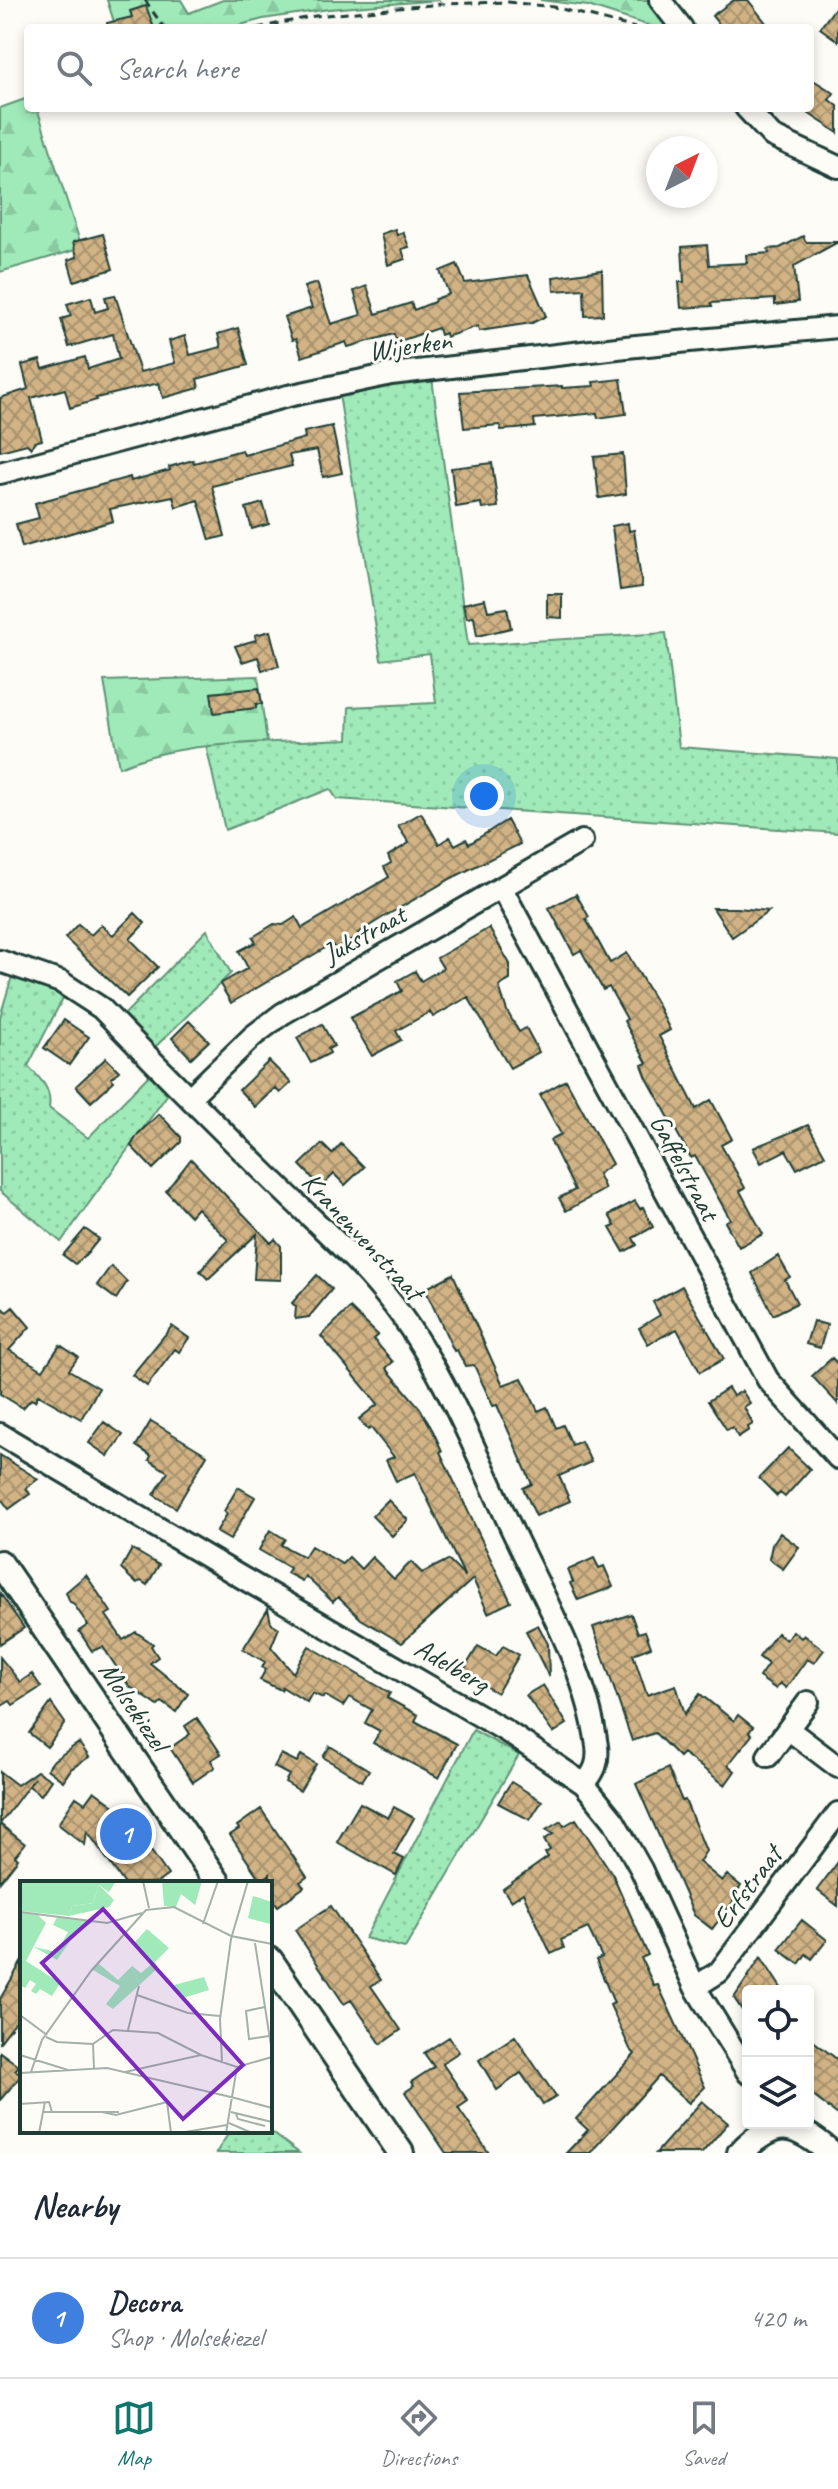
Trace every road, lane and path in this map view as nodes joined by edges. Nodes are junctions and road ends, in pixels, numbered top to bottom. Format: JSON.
{"nodes":[{"id":1,"x":145,"y":0,"type":"edge"},
{"id":2,"x":660,"y":0,"type":"edge"},
{"id":3,"x":161,"y":24,"type":"edge"},
{"id":4,"x":276,"y":24,"type":"edge"},
{"id":5,"x":620,"y":24,"type":"edge"},
{"id":6,"x":679,"y":24,"type":"edge"},
{"id":7,"x":750,"y":112,"type":"edge"},
{"id":8,"x":838,"y":167,"type":"edge"},
{"id":9,"x":838,"y":327,"type":"edge"},
{"id":10,"x":0,"y":473,"type":"edge"},
{"id":11,"x":582,"y":841,"type":"dead end"},
{"id":12,"x":502,"y":889,"type":"junction"},
{"id":13,"x":0,"y":961,"type":"edge"},
{"id":14,"x":190,"y":1097,"type":"junction"},
{"id":15,"x":0,"y":1434,"type":"edge"},
{"id":16,"x":838,"y":1458,"type":"edge"},
{"id":17,"x":0,"y":1563,"type":"edge"},
{"id":18,"x":808,"y":1702,"type":"dead end"},
{"id":19,"x":788,"y":1729,"type":"junction"},
{"id":20,"x":768,"y":1756,"type":"dead end"},
{"id":21,"x":838,"y":1767,"type":"edge"},
{"id":22,"x":584,"y":1784,"type":"junction"},
{"id":23,"x":838,"y":1813,"type":"edge"},
{"id":24,"x":217,"y":1881,"type":"edge"},
{"id":25,"x":272,"y":1963,"type":"edge"},
{"id":26,"x":695,"y":1987,"type":"junction"},
{"id":27,"x":742,"y":2063,"type":"edge"},
{"id":28,"x":766,"y":2129,"type":"edge"},
{"id":29,"x":792,"y":2129,"type":"edge"},
{"id":30,"x":401,"y":2153,"type":"edge"},
{"id":31,"x":740,"y":2153,"type":"edge"},
{"id":32,"x":831,"y":2153,"type":"edge"}],
"edges":[{"from":1,"to":3,"type":"path"},
{"from":2,"to":6,"type":"street"},
{"from":4,"to":5,"type":"path"},
{"from":7,"to":8,"type":"street"},
{"from":9,"to":10,"type":"street","name":"Wijerken"},
{"from":11,"to":12,"type":"street","name":"Jukstraat"},
{"from":12,"to":14,"type":"street","name":"Jukstraat"},
{"from":12,"to":16,"type":"street","name":"Gaffelstraat"},
{"from":13,"to":14,"type":"street","name":"Kranenvenstraat"},
{"from":14,"to":22,"type":"street","name":"Kranenvenstraat"},
{"from":15,"to":22,"type":"street","name":"Adelberg"},
{"from":17,"to":24,"type":"main road","name":"Molsekiezel"},
{"from":18,"to":19,"type":"street"},
{"from":19,"to":20,"type":"street"},
{"from":19,"to":21,"type":"street"},
{"from":22,"to":26,"type":"street","name":"Adelberg"},
{"from":23,"to":26,"type":"street","name":"Erfstraat"},
{"from":25,"to":30,"type":"main road"},
{"from":26,"to":27,"type":"street","name":"Adelberg"},
{"from":28,"to":31,"type":"main road"},
{"from":29,"to":32,"type":"main road"}]}
